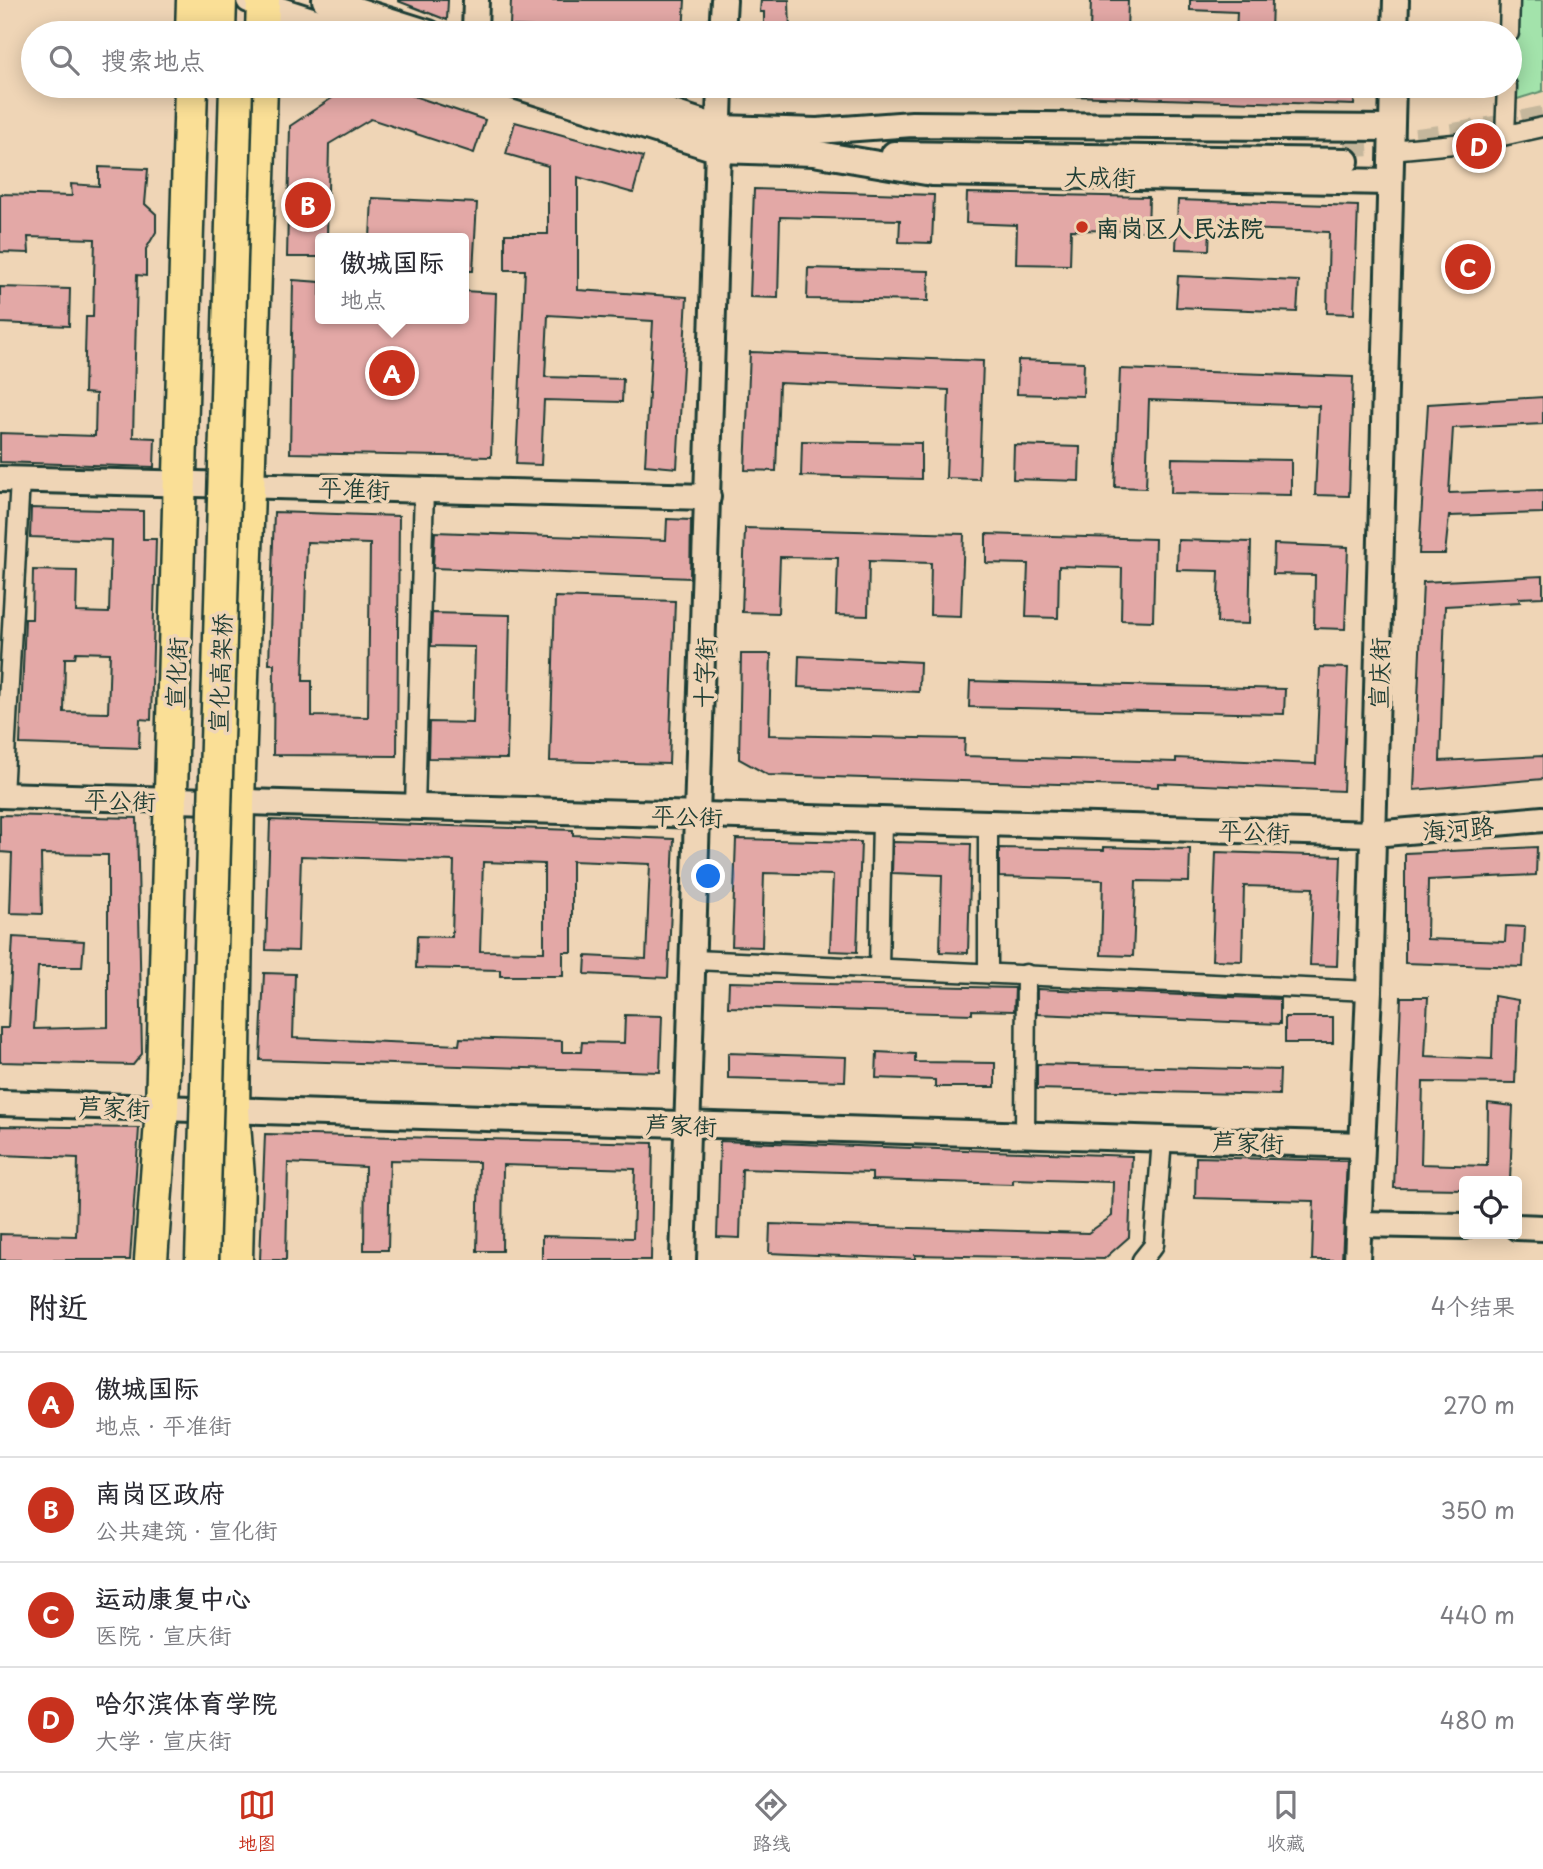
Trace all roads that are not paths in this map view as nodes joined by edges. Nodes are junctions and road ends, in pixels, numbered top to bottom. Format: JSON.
{"nodes":[{"id":1,"x":193,"y":0,"type":"edge"},
{"id":2,"x":220,"y":0,"type":"edge"},
{"id":3,"x":325,"y":0,"type":"edge"},
{"id":4,"x":476,"y":0,"type":"edge"},
{"id":5,"x":724,"y":0,"type":"edge"},
{"id":6,"x":1396,"y":0,"type":"edge"},
{"id":7,"x":1510,"y":0,"type":"edge"},
{"id":8,"x":255,"y":8,"type":"edge"},
{"id":9,"x":192,"y":21,"type":"edge"},
{"id":10,"x":219,"y":21,"type":"edge"},
{"id":11,"x":305,"y":21,"type":"edge"},
{"id":12,"x":391,"y":21,"type":"edge"},
{"id":13,"x":475,"y":21,"type":"edge"},
{"id":14,"x":723,"y":21,"type":"edge"},
{"id":15,"x":1395,"y":21,"type":"edge"},
{"id":16,"x":1509,"y":21,"type":"edge"},
{"id":17,"x":191,"y":98,"type":"edge"},
{"id":18,"x":218,"y":98,"type":"edge"},
{"id":19,"x":236,"y":98,"type":"edge"},
{"id":20,"x":261,"y":98,"type":"edge"},
{"id":21,"x":563,"y":98,"type":"edge"},
{"id":22,"x":619,"y":98,"type":"edge"},
{"id":23,"x":720,"y":98,"type":"edge"},
{"id":24,"x":1393,"y":98,"type":"edge"},
{"id":25,"x":1507,"y":98,"type":"edge"},
{"id":26,"x":1543,"y":127,"type":"edge"},
{"id":27,"x":1505,"y":135,"type":"junction"},
{"id":28,"x":719,"y":139,"type":"junction"},
{"id":29,"x":1391,"y":139,"type":"junction"},
{"id":30,"x":815,"y":142,"type":"junction"},
{"id":31,"x":1345,"y":153,"type":"tunnel mouth"},
{"id":32,"x":1389,"y":182,"type":"junction"},
{"id":33,"x":10,"y":479,"type":"edge"},
{"id":34,"x":180,"y":482,"type":"junction"},
{"id":35,"x":249,"y":484,"type":"junction"},
{"id":36,"x":424,"y":489,"type":"junction"},
{"id":37,"x":708,"y":496,"type":"junction"},
{"id":38,"x":2,"y":795,"type":"edge"},
{"id":39,"x":171,"y":800,"type":"junction"},
{"id":40,"x":238,"y":802,"type":"junction"},
{"id":41,"x":415,"y":807,"type":"junction"},
{"id":42,"x":698,"y":815,"type":"junction"},
{"id":43,"x":1543,"y":819,"type":"edge"},
{"id":44,"x":882,"y":820,"type":"junction"},
{"id":45,"x":988,"y":823,"type":"junction"},
{"id":46,"x":1374,"y":834,"type":"junction"},
{"id":47,"x":694,"y":960,"type":"junction"},
{"id":48,"x":879,"y":968,"type":"junction"},
{"id":49,"x":988,"y":972,"type":"junction"},
{"id":50,"x":1026,"y":974,"type":"junction"},
{"id":51,"x":1369,"y":990,"type":"junction"},
{"id":52,"x":0,"y":1103,"type":"edge"},
{"id":53,"x":162,"y":1108,"type":"junction"},
{"id":54,"x":233,"y":1111,"type":"junction"},
{"id":55,"x":688,"y":1124,"type":"junction"},
{"id":56,"x":1025,"y":1135,"type":"junction"},
{"id":57,"x":1162,"y":1139,"type":"junction"},
{"id":58,"x":1362,"y":1145,"type":"junction"},
{"id":59,"x":1358,"y":1224,"type":"junction"},
{"id":60,"x":1459,"y":1226,"type":"edge"},
{"id":61,"x":1522,"y":1227,"type":"edge"},
{"id":62,"x":1543,"y":1228,"type":"edge"},
{"id":63,"x":151,"y":1260,"type":"edge"},
{"id":64,"x":168,"y":1260,"type":"edge"},
{"id":65,"x":184,"y":1260,"type":"edge"},
{"id":66,"x":202,"y":1260,"type":"edge"},
{"id":67,"x":221,"y":1260,"type":"edge"},
{"id":68,"x":236,"y":1260,"type":"edge"},
{"id":69,"x":683,"y":1260,"type":"edge"},
{"id":70,"x":1142,"y":1260,"type":"edge"},
{"id":71,"x":1357,"y":1260,"type":"edge"}],
"edges":[{"from":1,"to":9,"type":"highway"},
{"from":2,"to":10,"type":"highway"},
{"from":3,"to":12,"type":"street"},
{"from":4,"to":13,"type":"street"},
{"from":5,"to":14,"type":"street"},
{"from":6,"to":15,"type":"street"},
{"from":7,"to":16,"type":"street"},
{"from":8,"to":11,"type":"street"},
{"from":17,"to":34,"type":"highway","name":"宣化街"},
{"from":18,"to":65,"type":"highway","name":"宣化高架桥"},
{"from":19,"to":66,"type":"highway","name":"宣化高架桥","bridge":true},
{"from":20,"to":35,"type":"highway"},
{"from":21,"to":28,"type":"street","name":"大成街"},
{"from":22,"to":28,"type":"street","name":"大成街"},
{"from":23,"to":28,"type":"street","name":"十字街"},
{"from":24,"to":29,"type":"street","name":"宣庆街"},
{"from":25,"to":27,"type":"street"},
{"from":26,"to":27,"type":"street"},
{"from":27,"to":29,"type":"street"},
{"from":28,"to":30,"type":"street","name":"大成街"},
{"from":28,"to":37,"type":"street","name":"十字街"},
{"from":29,"to":30,"type":"street","name":"大成街"},
{"from":29,"to":32,"type":"street","name":"宣庆街"},
{"from":30,"to":31,"type":"street","name":"大成街"},
{"from":30,"to":32,"type":"street","name":"大成街"},
{"from":32,"to":46,"type":"street","name":"宣庆街"},
{"from":33,"to":34,"type":"street","name":"平准街"},
{"from":33,"to":38,"type":"street"},
{"from":34,"to":35,"type":"street","name":"平准街"},
{"from":34,"to":39,"type":"highway","name":"宣化街"},
{"from":35,"to":36,"type":"street","name":"平准街"},
{"from":35,"to":40,"type":"highway"},
{"from":36,"to":37,"type":"street","name":"平准街"},
{"from":36,"to":41,"type":"street"},
{"from":37,"to":42,"type":"street","name":"十字街"},
{"from":38,"to":39,"type":"street","name":"平公街"},
{"from":39,"to":40,"type":"street","name":"平公街"},
{"from":39,"to":53,"type":"highway","name":"宣化街"},
{"from":40,"to":41,"type":"street","name":"平公街"},
{"from":40,"to":54,"type":"highway"},
{"from":41,"to":42,"type":"street","name":"平公街"},
{"from":42,"to":44,"type":"street","name":"平公街"},
{"from":42,"to":47,"type":"street","name":"十字街"},
{"from":43,"to":46,"type":"street","name":"海河路"},
{"from":44,"to":45,"type":"street","name":"平公街"},
{"from":44,"to":48,"type":"street"},
{"from":45,"to":46,"type":"street","name":"平公街"},
{"from":45,"to":49,"type":"street"},
{"from":46,"to":51,"type":"street","name":"宣庆街"},
{"from":47,"to":48,"type":"street"},
{"from":47,"to":55,"type":"street","name":"十字街"},
{"from":48,"to":49,"type":"street"},
{"from":49,"to":50,"type":"street"},
{"from":50,"to":51,"type":"street"},
{"from":50,"to":56,"type":"street"},
{"from":51,"to":58,"type":"street","name":"宣庆街"},
{"from":52,"to":53,"type":"street","name":"芦家街"},
{"from":53,"to":54,"type":"street","name":"芦家街"},
{"from":53,"to":63,"type":"highway","name":"宣化街"},
{"from":53,"to":64,"type":"highway"},
{"from":54,"to":55,"type":"street","name":"芦家街"},
{"from":54,"to":67,"type":"highway"},
{"from":54,"to":68,"type":"highway"},
{"from":55,"to":56,"type":"street","name":"芦家街"},
{"from":55,"to":69,"type":"street","name":"十字街"},
{"from":56,"to":57,"type":"street","name":"芦家街"},
{"from":57,"to":58,"type":"street","name":"芦家街"},
{"from":57,"to":70,"type":"street"},
{"from":58,"to":59,"type":"street","name":"宣庆街"},
{"from":59,"to":60,"type":"street"},
{"from":59,"to":71,"type":"street","name":"宣庆街"},
{"from":61,"to":62,"type":"street"}]}
